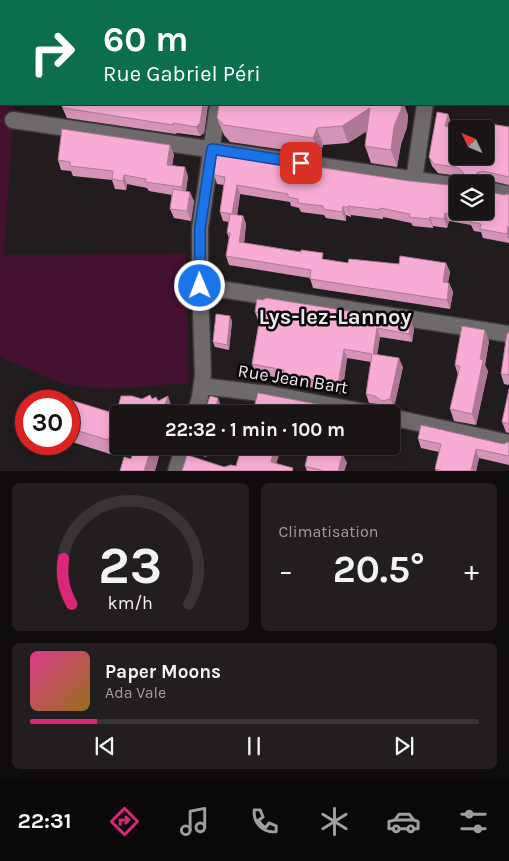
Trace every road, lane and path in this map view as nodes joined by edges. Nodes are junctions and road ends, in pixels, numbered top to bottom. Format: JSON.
{"nodes":[{"id":1,"x":218,"y":105,"type":"edge"},
{"id":2,"x":425,"y":105,"type":"edge"},
{"id":3,"x":13,"y":120,"type":"dead end"},
{"id":4,"x":212,"y":149,"type":"junction"},
{"id":5,"x":414,"y":180,"type":"junction"},
{"id":6,"x":449,"y":185,"type":"edge"},
{"id":7,"x":494,"y":192,"type":"edge"},
{"id":8,"x":509,"y":194,"type":"edge"},
{"id":9,"x":200,"y":286,"type":"junction"},
{"id":10,"x":509,"y":334,"type":"edge"},
{"id":11,"x":202,"y":386,"type":"junction"},
{"id":12,"x":197,"y":405,"type":"edge"},
{"id":13,"x":327,"y":405,"type":"edge"},
{"id":14,"x":400,"y":419,"type":"edge"},
{"id":15,"x":509,"y":443,"type":"edge"},
{"id":16,"x":181,"y":455,"type":"edge"},
{"id":17,"x":176,"y":471,"type":"edge"}],
"edges":[{"from":1,"to":4,"type":"street"},
{"from":2,"to":5,"type":"street"},
{"from":3,"to":4,"type":"street"},
{"from":4,"to":5,"type":"street"},
{"from":4,"to":9,"type":"street"},
{"from":5,"to":6,"type":"street"},
{"from":7,"to":8,"type":"street"},
{"from":9,"to":10,"type":"street"},
{"from":9,"to":11,"type":"street"},
{"from":11,"to":12,"type":"street"},
{"from":11,"to":13,"type":"street","name":"Rue Jean Bart"},
{"from":14,"to":15,"type":"street"},
{"from":16,"to":17,"type":"street"}]}
